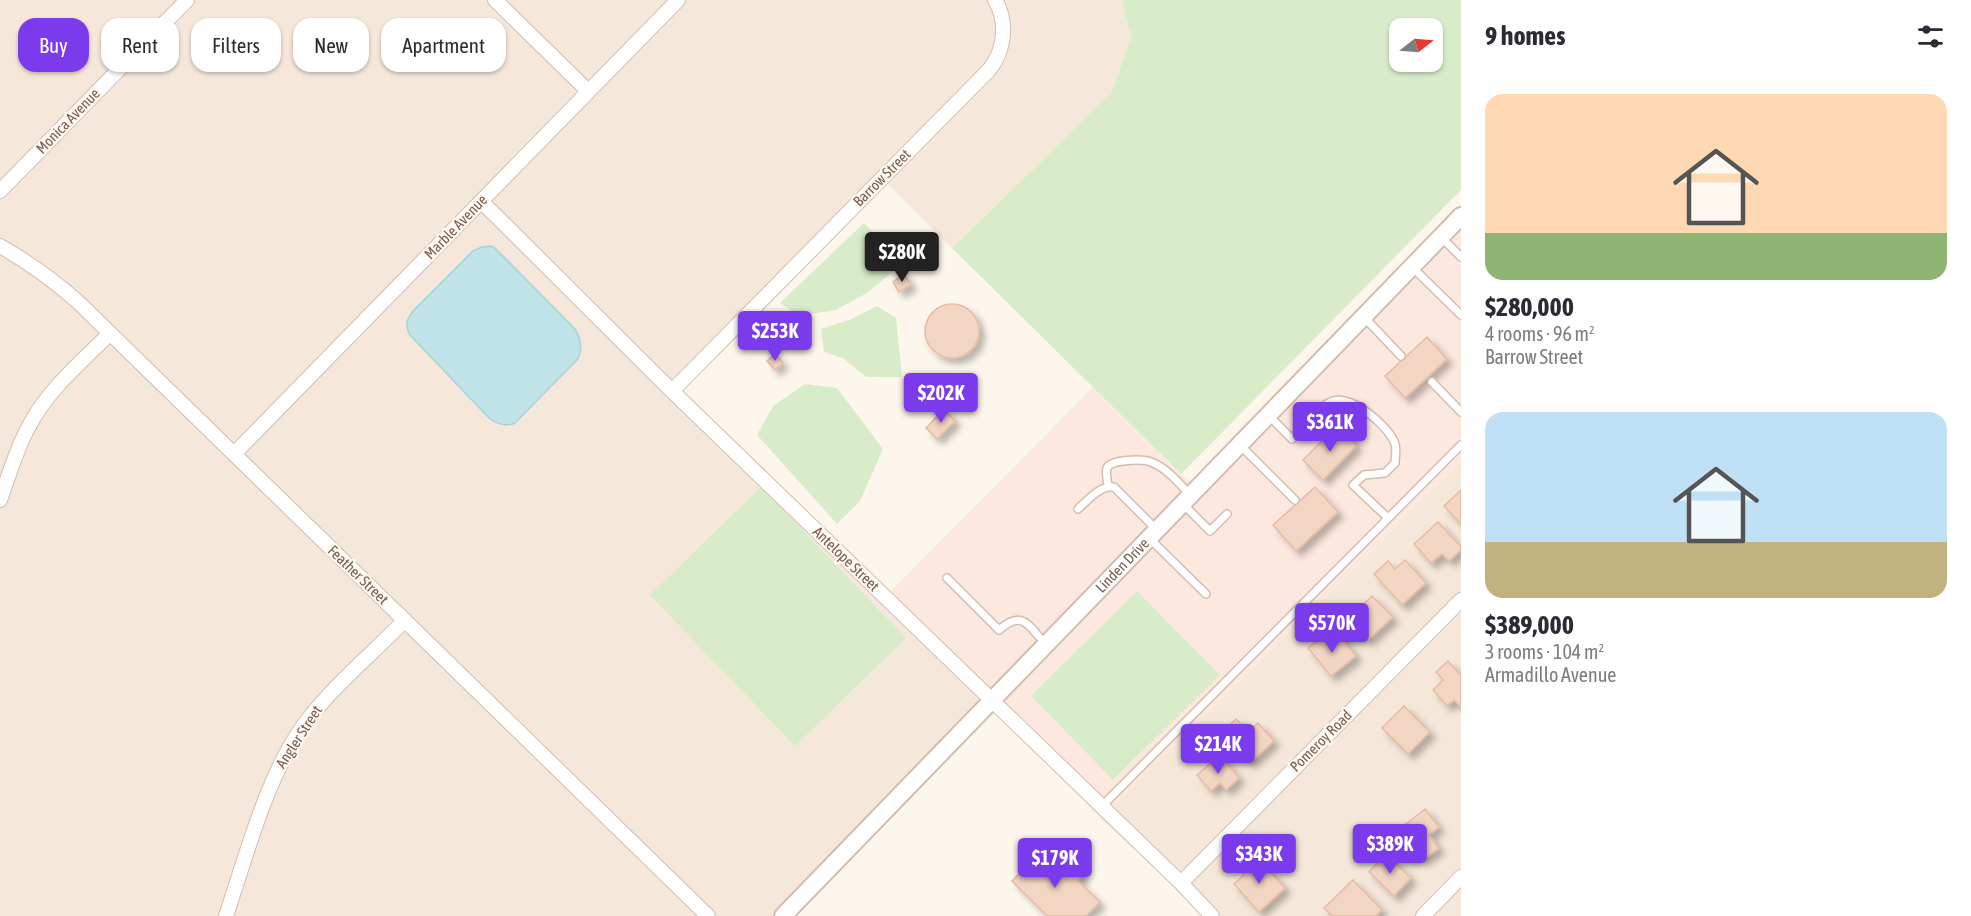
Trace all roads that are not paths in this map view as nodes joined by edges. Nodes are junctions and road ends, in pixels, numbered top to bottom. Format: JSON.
{"nodes":[{"id":1,"x":187,"y":0,"type":"edge"},
{"id":2,"x":495,"y":0,"type":"edge"},
{"id":3,"x":678,"y":0,"type":"edge"},
{"id":4,"x":995,"y":0,"type":"edge"},
{"id":5,"x":588,"y":92,"type":"junction"},
{"id":6,"x":0,"y":191,"type":"edge"},
{"id":7,"x":480,"y":201,"type":"junction"},
{"id":8,"x":1461,"y":216,"type":"edge"},
{"id":9,"x":1441,"y":237,"type":"junction"},
{"id":10,"x":0,"y":246,"type":"edge"},
{"id":11,"x":1461,"y":256,"type":"edge"},
{"id":12,"x":1412,"y":267,"type":"junction"},
{"id":13,"x":1461,"y":315,"type":"edge"},
{"id":14,"x":1364,"y":317,"type":"junction"},
{"id":15,"x":110,"y":333,"type":"junction"},
{"id":16,"x":1401,"y":356,"type":"dead end"},
{"id":17,"x":1432,"y":382,"type":"dead end"},
{"id":18,"x":672,"y":390,"type":"junction"},
{"id":19,"x":1461,"y":412,"type":"edge"},
{"id":20,"x":1269,"y":416,"type":"junction"},
{"id":21,"x":1240,"y":445,"type":"junction"},
{"id":22,"x":1461,"y":445,"type":"edge"},
{"id":23,"x":234,"y":454,"type":"junction"},
{"id":24,"x":1108,"y":486,"type":"junction"},
{"id":25,"x":0,"y":500,"type":"edge"},
{"id":26,"x":1187,"y":500,"type":"junction"},
{"id":27,"x":1295,"y":500,"type":"dead end"},
{"id":28,"x":1078,"y":510,"type":"dead end"},
{"id":29,"x":1227,"y":514,"type":"dead end"},
{"id":30,"x":1388,"y":518,"type":"junction"},
{"id":31,"x":1154,"y":535,"type":"junction"},
{"id":32,"x":947,"y":578,"type":"dead end"},
{"id":33,"x":1206,"y":594,"type":"dead end"},
{"id":34,"x":1461,"y":600,"type":"edge"},
{"id":35,"x":405,"y":621,"type":"junction"},
{"id":36,"x":1047,"y":645,"type":"junction"},
{"id":37,"x":993,"y":701,"type":"junction"},
{"id":38,"x":1102,"y":806,"type":"junction"},
{"id":39,"x":1461,"y":877,"type":"edge"},
{"id":40,"x":1182,"y":883,"type":"junction"},
{"id":41,"x":226,"y":916,"type":"edge"},
{"id":42,"x":708,"y":916,"type":"edge"},
{"id":43,"x":783,"y":916,"type":"edge"},
{"id":44,"x":1212,"y":916,"type":"edge"},
{"id":45,"x":1423,"y":916,"type":"edge"}],
"edges":[{"from":1,"to":6,"type":"street","name":"Monica Avenue"},
{"from":2,"to":5,"type":"street"},
{"from":3,"to":5,"type":"street","name":"Marble Avenue"},
{"from":4,"to":18,"type":"street","name":"Barrow Street"},
{"from":5,"to":7,"type":"street","name":"Marble Avenue"},
{"from":7,"to":18,"type":"street","name":"Antelope Street"},
{"from":7,"to":23,"type":"street","name":"Marble Avenue"},
{"from":8,"to":9,"type":"street","name":"Linden Drive"},
{"from":9,"to":11,"type":"lane"},
{"from":9,"to":12,"type":"street","name":"Linden Drive"},
{"from":10,"to":15,"type":"street","name":"Feather Street"},
{"from":12,"to":13,"type":"lane"},
{"from":12,"to":14,"type":"street","name":"Linden Drive"},
{"from":14,"to":16,"type":"lane"},
{"from":14,"to":20,"type":"street","name":"Linden Drive"},
{"from":15,"to":23,"type":"street","name":"Feather Street"},
{"from":15,"to":25,"type":"street"},
{"from":17,"to":19,"type":"lane"},
{"from":18,"to":37,"type":"street","name":"Antelope Street"},
{"from":20,"to":21,"type":"street","name":"Linden Drive"},
{"from":20,"to":30,"type":"lane"},
{"from":21,"to":26,"type":"street","name":"Linden Drive"},
{"from":21,"to":27,"type":"lane"},
{"from":22,"to":30,"type":"lane"},
{"from":23,"to":35,"type":"street","name":"Feather Street"},
{"from":24,"to":26,"type":"lane"},
{"from":24,"to":28,"type":"lane"},
{"from":24,"to":31,"type":"lane"},
{"from":26,"to":29,"type":"lane"},
{"from":26,"to":31,"type":"street","name":"Linden Drive"},
{"from":30,"to":38,"type":"lane"},
{"from":31,"to":33,"type":"lane"},
{"from":31,"to":36,"type":"street","name":"Linden Drive"},
{"from":32,"to":36,"type":"lane"},
{"from":34,"to":40,"type":"street","name":"Pomeroy Road"},
{"from":35,"to":41,"type":"street","name":"Angler Street"},
{"from":35,"to":42,"type":"street","name":"Feather Street"},
{"from":36,"to":37,"type":"street","name":"Linden Drive"},
{"from":37,"to":38,"type":"street","name":"Antelope Street"},
{"from":37,"to":43,"type":"street","name":"Linden Drive"},
{"from":38,"to":40,"type":"street","name":"Antelope Street"},
{"from":39,"to":45,"type":"street"},
{"from":40,"to":44,"type":"street","name":"Antelope Street"}]}
